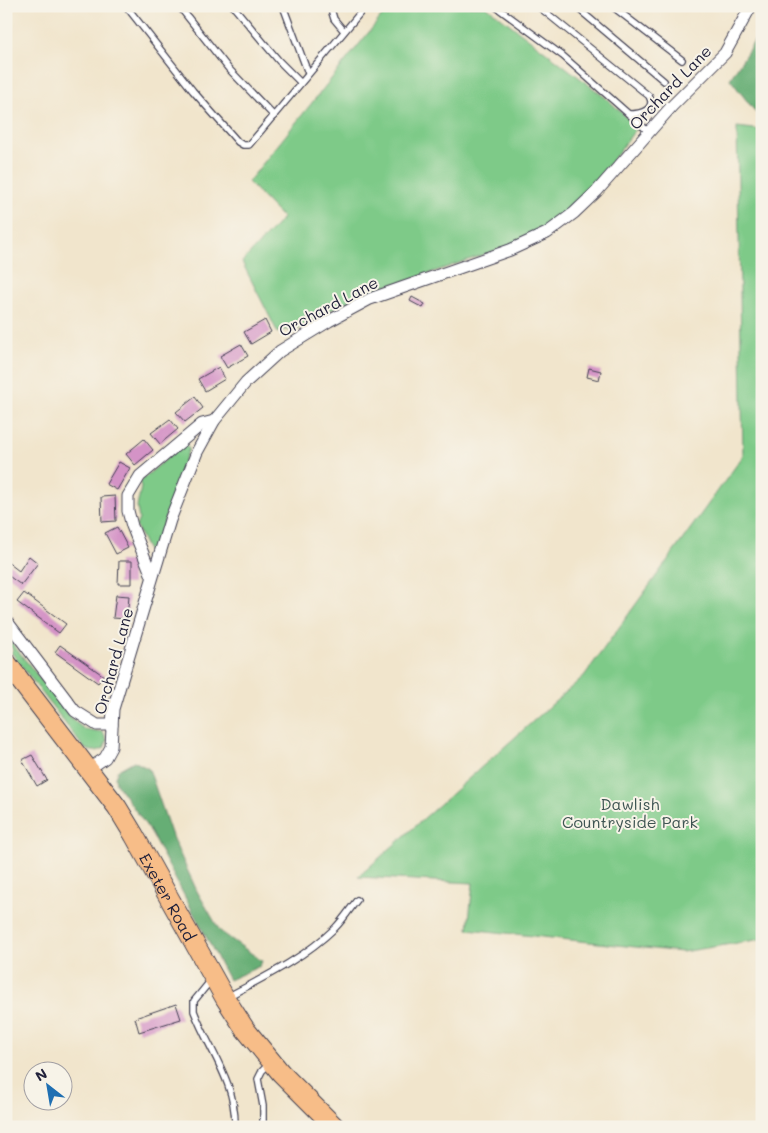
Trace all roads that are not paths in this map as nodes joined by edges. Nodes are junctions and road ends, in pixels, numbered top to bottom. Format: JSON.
{"nodes":[{"id":1,"x":126,"y":6,"type":"edge"},
{"id":2,"x":179,"y":6,"type":"edge"},
{"id":3,"x":233,"y":6,"type":"edge"},
{"id":4,"x":283,"y":6,"type":"edge"},
{"id":5,"x":330,"y":6,"type":"edge"},
{"id":6,"x":361,"y":6,"type":"edge"},
{"id":7,"x":495,"y":6,"type":"edge"},
{"id":8,"x":538,"y":6,"type":"edge"},
{"id":9,"x":575,"y":6,"type":"edge"},
{"id":10,"x":612,"y":6,"type":"edge"},
{"id":11,"x":751,"y":6,"type":"edge"},
{"id":12,"x":344,"y":31,"type":"junction"},
{"id":13,"x":682,"y":60,"type":"dead end"},
{"id":14,"x":308,"y":73,"type":"junction"},
{"id":15,"x":664,"y":81,"type":"dead end"},
{"id":16,"x":300,"y":82,"type":"junction"},
{"id":17,"x":629,"y":114,"type":"junction"},
{"id":18,"x":274,"y":116,"type":"junction"},
{"id":19,"x":649,"y":132,"type":"junction"},
{"id":20,"x":214,"y":421,"type":"junction"},
{"id":21,"x":152,"y":576,"type":"junction"},
{"id":22,"x":6,"y":620,"type":"edge"},
{"id":23,"x":6,"y":662,"type":"edge"},
{"id":24,"x":112,"y":725,"type":"junction"},
{"id":25,"x":89,"y":769,"type":"junction"},
{"id":26,"x":357,"y":900,"type":"dead end"},
{"id":27,"x":213,"y":977,"type":"junction"},
{"id":28,"x":225,"y":998,"type":"junction"},
{"id":29,"x":271,"y":1061,"type":"junction"},
{"id":30,"x":235,"y":1127,"type":"edge"},
{"id":31,"x":263,"y":1127,"type":"edge"},
{"id":32,"x":335,"y":1127,"type":"edge"}],
"edges":[{"from":1,"to":18,"type":"lane"},
{"from":2,"to":18,"type":"lane"},
{"from":3,"to":16,"type":"lane"},
{"from":4,"to":14,"type":"lane"},
{"from":5,"to":12,"type":"lane"},
{"from":6,"to":12,"type":"lane"},
{"from":7,"to":17,"type":"lane"},
{"from":8,"to":17,"type":"lane"},
{"from":9,"to":15,"type":"lane"},
{"from":10,"to":13,"type":"lane"},
{"from":11,"to":19,"type":"street","name":"Orchard Lane"},
{"from":12,"to":14,"type":"lane"},
{"from":14,"to":16,"type":"lane"},
{"from":16,"to":18,"type":"lane"},
{"from":17,"to":19,"type":"lane"},
{"from":19,"to":20,"type":"street","name":"Orchard Lane"},
{"from":20,"to":21,"type":"street","name":"Orchard Lane"},
{"from":20,"to":21,"type":"street"},
{"from":21,"to":24,"type":"street","name":"Orchard Lane"},
{"from":22,"to":24,"type":"street"},
{"from":23,"to":25,"type":"main road","name":"Exeter Road"},
{"from":24,"to":25,"type":"street","name":"Orchard Lane"},
{"from":25,"to":27,"type":"main road","name":"Exeter Road"},
{"from":26,"to":28,"type":"lane"},
{"from":27,"to":28,"type":"main road","name":"Exeter Road"},
{"from":27,"to":30,"type":"lane"},
{"from":28,"to":29,"type":"main road","name":"Exeter Road"},
{"from":29,"to":31,"type":"lane"},
{"from":29,"to":32,"type":"main road","name":"Exeter Road"}]}
